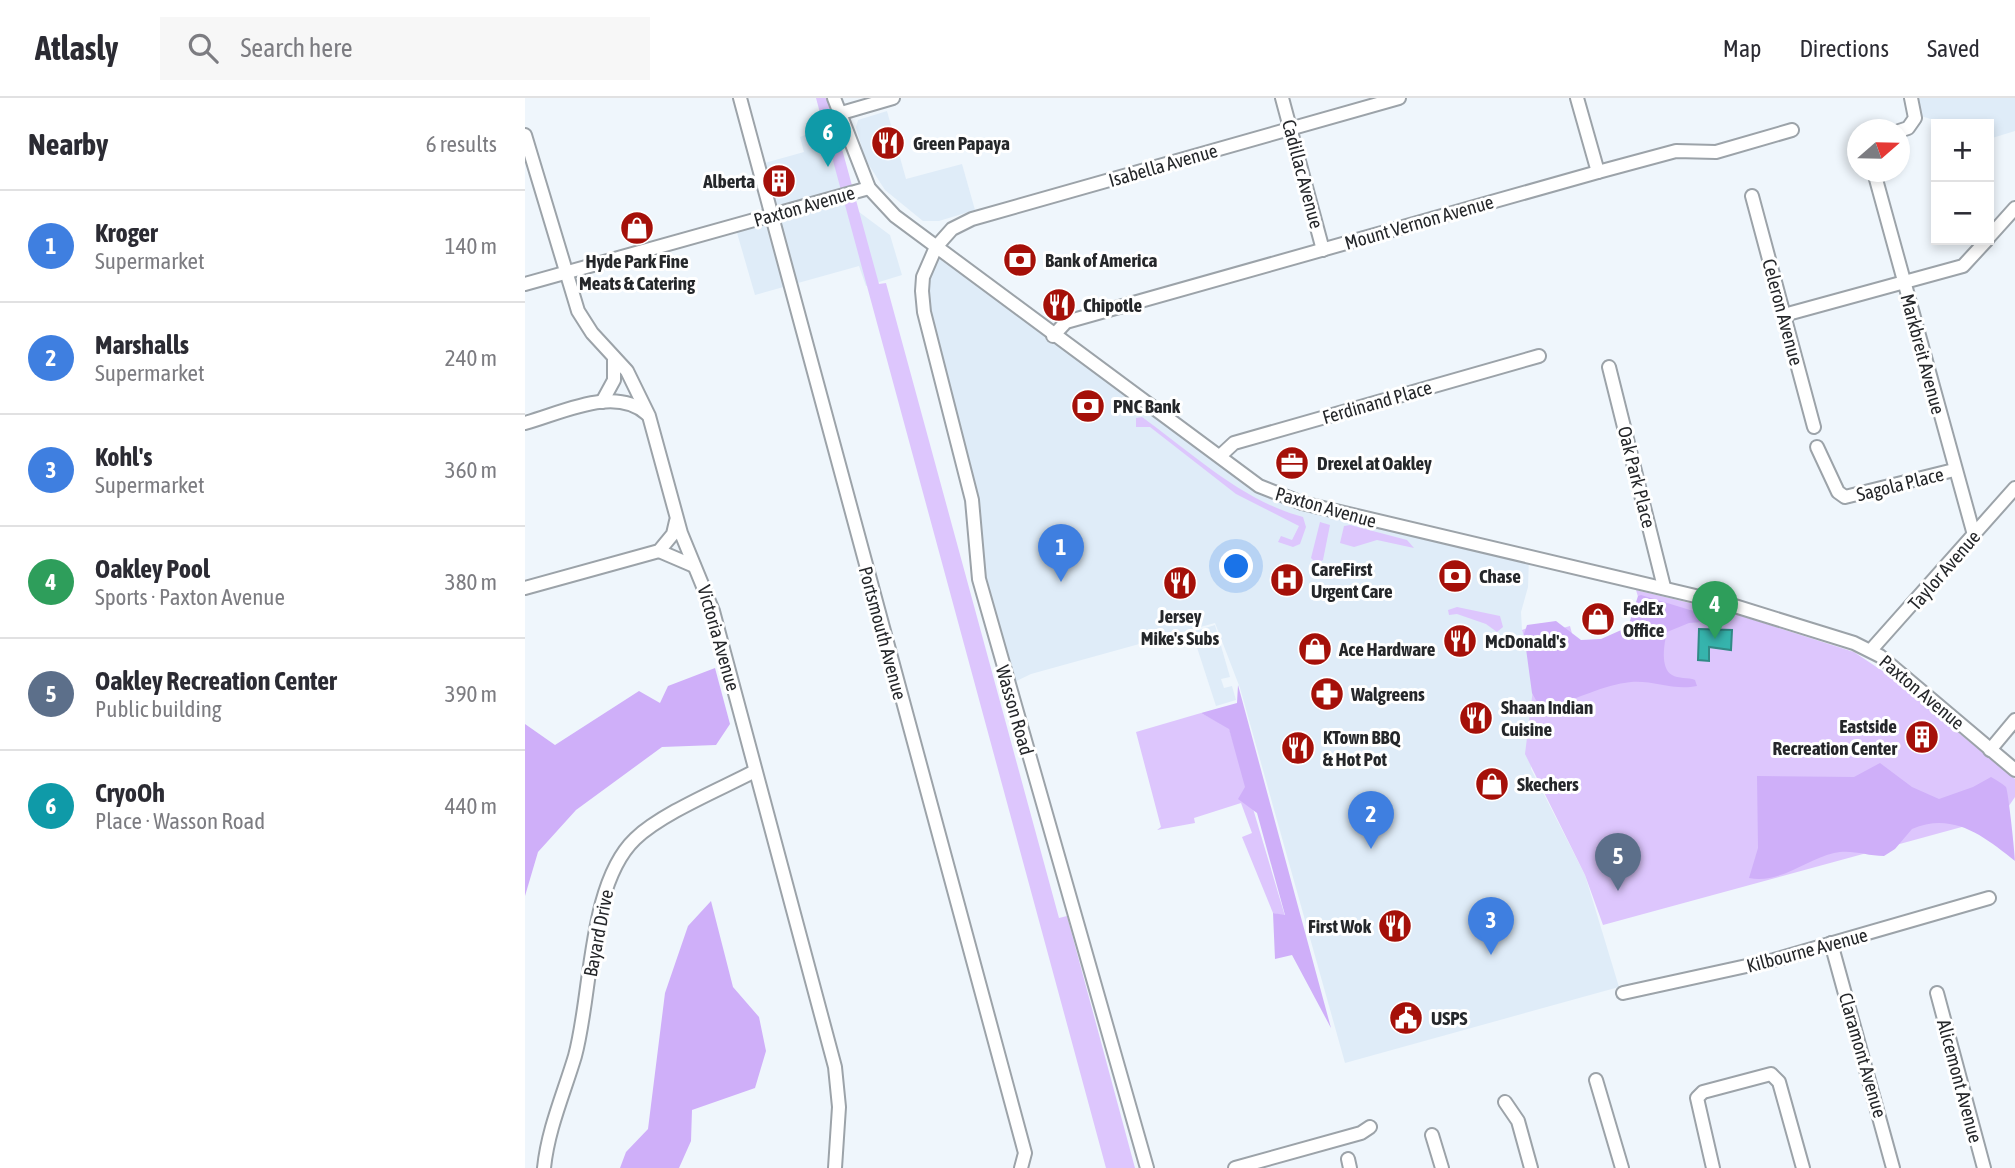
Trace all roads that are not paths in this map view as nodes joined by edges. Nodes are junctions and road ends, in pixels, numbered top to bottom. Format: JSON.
{"nodes":[{"id":1,"x":740,"y":98,"type":"edge"},
{"id":2,"x":834,"y":98,"type":"edge"},
{"id":3,"x":893,"y":98,"type":"edge"},
{"id":4,"x":1282,"y":98,"type":"edge"},
{"id":5,"x":1399,"y":98,"type":"edge"},
{"id":6,"x":1577,"y":98,"type":"edge"},
{"id":7,"x":1911,"y":98,"type":"edge"},
{"id":8,"x":838,"y":114,"type":"junction"},
{"id":9,"x":1910,"y":125,"type":"edge"},
{"id":10,"x":1290,"y":129,"type":"junction"},
{"id":11,"x":1792,"y":130,"type":"dead end"},
{"id":12,"x":526,"y":142,"type":"edge"},
{"id":13,"x":1598,"y":172,"type":"junction"},
{"id":14,"x":1877,"y":182,"type":"edge"},
{"id":15,"x":869,"y":188,"type":"junction"},
{"id":16,"x":1752,"y":196,"type":"dead end"},
{"id":17,"x":2015,"y":208,"type":"edge"},
{"id":18,"x":772,"y":215,"type":"junction"},
{"id":19,"x":1994,"y":232,"type":"edge"},
{"id":20,"x":1983,"y":245,"type":"edge"},
{"id":21,"x":936,"y":247,"type":"junction"},
{"id":22,"x":1323,"y":250,"type":"junction"},
{"id":23,"x":564,"y":274,"type":"junction"},
{"id":24,"x":1905,"y":283,"type":"junction"},
{"id":25,"x":525,"y":284,"type":"edge"},
{"id":26,"x":1784,"y":315,"type":"junction"},
{"id":27,"x":1053,"y":336,"type":"junction"},
{"id":28,"x":1539,"y":356,"type":"dead end"},
{"id":29,"x":614,"y":358,"type":"junction"},
{"id":30,"x":1609,"y":368,"type":"dead end"},
{"id":31,"x":602,"y":402,"type":"junction"},
{"id":32,"x":649,"y":416,"type":"junction"},
{"id":33,"x":525,"y":423,"type":"edge"},
{"id":34,"x":1814,"y":427,"type":"dead end"},
{"id":35,"x":1817,"y":447,"type":"dead end"},
{"id":36,"x":1220,"y":456,"type":"junction"},
{"id":37,"x":1954,"y":470,"type":"junction"},
{"id":38,"x":2015,"y":488,"type":"edge"},
{"id":39,"x":677,"y":518,"type":"junction"},
{"id":40,"x":1973,"y":535,"type":"junction"},
{"id":41,"x":659,"y":551,"type":"junction"},
{"id":42,"x":694,"y":566,"type":"junction"},
{"id":43,"x":1664,"y":587,"type":"junction"},
{"id":44,"x":525,"y":588,"type":"edge"},
{"id":45,"x":1871,"y":650,"type":"junction"},
{"id":46,"x":2015,"y":720,"type":"edge"},
{"id":47,"x":1990,"y":750,"type":"junction"},
{"id":48,"x":2015,"y":770,"type":"edge"},
{"id":49,"x":755,"y":771,"type":"junction"},
{"id":50,"x":1989,"y":898,"type":"dead end"},
{"id":51,"x":1831,"y":943,"type":"junction"},
{"id":52,"x":1623,"y":993,"type":"dead end"},
{"id":53,"x":1937,"y":993,"type":"dead end"},
{"id":54,"x":1596,"y":1080,"type":"dead end"},
{"id":55,"x":1505,"y":1102,"type":"dead end"},
{"id":56,"x":1370,"y":1128,"type":"dead end"},
{"id":57,"x":1433,"y":1135,"type":"dead end"},
{"id":58,"x":544,"y":1168,"type":"edge"},
{"id":59,"x":835,"y":1168,"type":"edge"},
{"id":60,"x":1021,"y":1168,"type":"edge"},
{"id":61,"x":1147,"y":1168,"type":"edge"},
{"id":62,"x":1235,"y":1168,"type":"edge"},
{"id":63,"x":1442,"y":1168,"type":"edge"},
{"id":64,"x":1531,"y":1168,"type":"edge"},
{"id":65,"x":1622,"y":1168,"type":"edge"},
{"id":66,"x":1713,"y":1168,"type":"edge"},
{"id":67,"x":1803,"y":1168,"type":"edge"},
{"id":68,"x":1893,"y":1168,"type":"edge"},
{"id":69,"x":1984,"y":1168,"type":"edge"}],
"edges":[{"from":1,"to":18,"type":"street","name":"Portsmouth Avenue"},
{"from":2,"to":8,"type":"street"},
{"from":3,"to":8,"type":"street"},
{"from":4,"to":10,"type":"street","name":"Cadillac Avenue"},
{"from":5,"to":10,"type":"street","name":"Isabella Avenue"},
{"from":6,"to":13,"type":"street"},
{"from":7,"to":9,"type":"street"},
{"from":8,"to":15,"type":"street"},
{"from":10,"to":21,"type":"street","name":"Isabella Avenue"},
{"from":10,"to":22,"type":"street","name":"Cadillac Avenue"},
{"from":11,"to":13,"type":"street","name":"Mount Vernon Avenue"},
{"from":12,"to":23,"type":"street","name":"Victoria Avenue"},
{"from":13,"to":22,"type":"street","name":"Mount Vernon Avenue"},
{"from":14,"to":24,"type":"street","name":"Markbreit Avenue"},
{"from":15,"to":18,"type":"street","name":"Paxton Avenue"},
{"from":15,"to":21,"type":"street","name":"Paxton Avenue"},
{"from":16,"to":26,"type":"street","name":"Celeron Avenue"},
{"from":17,"to":19,"type":"street"},
{"from":18,"to":23,"type":"street","name":"Paxton Avenue"},
{"from":18,"to":60,"type":"street","name":"Portsmouth Avenue"},
{"from":20,"to":24,"type":"street"},
{"from":21,"to":27,"type":"street","name":"Paxton Avenue"},
{"from":21,"to":61,"type":"street","name":"Wasson Road"},
{"from":22,"to":27,"type":"street","name":"Mount Vernon Avenue"},
{"from":23,"to":25,"type":"street","name":"Paxton Avenue"},
{"from":23,"to":29,"type":"street","name":"Victoria Avenue"},
{"from":24,"to":26,"type":"street"},
{"from":24,"to":37,"type":"street","name":"Markbreit Avenue"},
{"from":26,"to":34,"type":"street","name":"Celeron Avenue"},
{"from":27,"to":36,"type":"street","name":"Paxton Avenue"},
{"from":28,"to":36,"type":"street","name":"Ferdinand Place"},
{"from":29,"to":31,"type":"street"},
{"from":29,"to":32,"type":"street","name":"Victoria Avenue"},
{"from":30,"to":43,"type":"street","name":"Oak Park Place"},
{"from":31,"to":32,"type":"street"},
{"from":31,"to":33,"type":"street"},
{"from":32,"to":39,"type":"street","name":"Victoria Avenue"},
{"from":35,"to":37,"type":"street","name":"Sagola Place"},
{"from":36,"to":43,"type":"street","name":"Paxton Avenue"},
{"from":37,"to":40,"type":"street","name":"Markbreit Avenue"},
{"from":38,"to":40,"type":"street","name":"Taylor Avenue"},
{"from":39,"to":41,"type":"street"},
{"from":39,"to":42,"type":"street","name":"Victoria Avenue"},
{"from":40,"to":45,"type":"street","name":"Taylor Avenue"},
{"from":41,"to":42,"type":"street"},
{"from":41,"to":44,"type":"street"},
{"from":42,"to":49,"type":"street","name":"Victoria Avenue"},
{"from":43,"to":45,"type":"street","name":"Paxton Avenue"},
{"from":45,"to":47,"type":"street","name":"Paxton Avenue"},
{"from":46,"to":47,"type":"street"},
{"from":47,"to":48,"type":"street","name":"Paxton Avenue"},
{"from":49,"to":58,"type":"street","name":"Bayard Drive"},
{"from":49,"to":59,"type":"street","name":"Victoria Avenue"},
{"from":50,"to":51,"type":"street","name":"Kilbourne Avenue"},
{"from":51,"to":52,"type":"street","name":"Kilbourne Avenue"},
{"from":51,"to":68,"type":"street","name":"Claramont Avenue"},
{"from":53,"to":69,"type":"street","name":"Alicemont Avenue"},
{"from":54,"to":65,"type":"street"},
{"from":55,"to":64,"type":"street"},
{"from":56,"to":62,"type":"street"},
{"from":57,"to":63,"type":"street"},
{"from":66,"to":67,"type":"street"}]}
